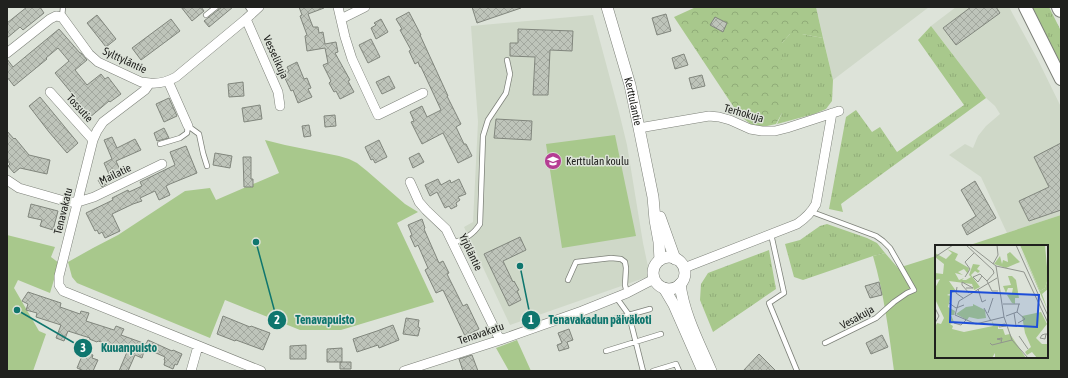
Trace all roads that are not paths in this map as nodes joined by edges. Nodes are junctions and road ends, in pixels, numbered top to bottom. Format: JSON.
{"nodes":[{"id":1,"x":63,"y":7,"type":"edge"},
{"id":2,"x":338,"y":7,"type":"edge"},
{"id":3,"x":365,"y":7,"type":"edge"},
{"id":4,"x":607,"y":7,"type":"edge"},
{"id":5,"x":1025,"y":7,"type":"edge"},
{"id":6,"x":214,"y":8,"type":"edge"},
{"id":7,"x":251,"y":12,"type":"edge"},
{"id":8,"x":206,"y":15,"type":"dead end"},
{"id":9,"x":62,"y":17,"type":"junction"},
{"id":10,"x":341,"y":20,"type":"junction"},
{"id":11,"x":7,"y":53,"type":"edge"},
{"id":12,"x":507,"y":60,"type":"dead end"},
{"id":13,"x":1061,"y":79,"type":"edge"},
{"id":14,"x":168,"y":81,"type":"junction"},
{"id":15,"x":150,"y":84,"type":"junction"},
{"id":16,"x":50,"y":92,"type":"dead end"},
{"id":17,"x":423,"y":92,"type":"dead end"},
{"id":18,"x":280,"y":106,"type":"dead end"},
{"id":19,"x":188,"y":126,"type":"junction"},
{"id":20,"x":639,"y":128,"type":"junction"},
{"id":21,"x":93,"y":140,"type":"junction"},
{"id":22,"x":160,"y":144,"type":"dead end"},
{"id":23,"x":162,"y":164,"type":"dead end"},
{"id":24,"x":207,"y":166,"type":"dead end"},
{"id":25,"x":7,"y":180,"type":"edge"},
{"id":26,"x":410,"y":182,"type":"dead end"},
{"id":27,"x":653,"y":197,"type":"junction"},
{"id":28,"x":78,"y":202,"type":"junction"},
{"id":29,"x":812,"y":212,"type":"junction"},
{"id":30,"x":771,"y":234,"type":"junction"},
{"id":31,"x":453,"y":243,"type":"junction"},
{"id":32,"x":675,"y":259,"type":"junction"},
{"id":33,"x":660,"y":260,"type":"junction"},
{"id":34,"x":684,"y":268,"type":"junction"},
{"id":35,"x":654,"y":279,"type":"junction"},
{"id":36,"x":568,"y":280,"type":"dead end"},
{"id":37,"x":680,"y":284,"type":"junction"},
{"id":38,"x":664,"y":288,"type":"junction"},
{"id":39,"x":627,"y":293,"type":"junction"},
{"id":40,"x":616,"y":298,"type":"junction"},
{"id":41,"x":650,"y":309,"type":"dead end"},
{"id":42,"x":629,"y":315,"type":"junction"},
{"id":43,"x":604,"y":322,"type":"dead end"},
{"id":44,"x":661,"y":334,"type":"dead end"},
{"id":45,"x":500,"y":340,"type":"junction"},
{"id":46,"x":635,"y":342,"type":"junction"},
{"id":47,"x":826,"y":343,"type":"dead end"},
{"id":48,"x":198,"y":346,"type":"junction"},
{"id":49,"x":606,"y":351,"type":"dead end"},
{"id":50,"x":191,"y":371,"type":"edge"},
{"id":51,"x":261,"y":371,"type":"edge"},
{"id":52,"x":404,"y":371,"type":"edge"},
{"id":53,"x":643,"y":371,"type":"edge"},
{"id":54,"x":653,"y":371,"type":"edge"},
{"id":55,"x":679,"y":371,"type":"edge"},
{"id":56,"x":703,"y":371,"type":"edge"},
{"id":57,"x":711,"y":371,"type":"edge"},
{"id":58,"x":797,"y":371,"type":"edge"}],
"edges":[{"from":1,"to":9,"type":"lane"},
{"from":2,"to":10,"type":"street"},
{"from":3,"to":10,"type":"street"},
{"from":4,"to":20,"type":"street","name":"Kerttulantie"},
{"from":5,"to":13,"type":"main road"},
{"from":6,"to":8,"type":"lane"},
{"from":7,"to":14,"type":"street"},
{"from":7,"to":18,"type":"street","name":"Vesselikuja"},
{"from":9,"to":11,"type":"street"},
{"from":9,"to":15,"type":"street","name":"Sylttyläntie"},
{"from":10,"to":17,"type":"street"},
{"from":12,"to":31,"type":"lane"},
{"from":14,"to":15,"type":"street"},
{"from":14,"to":19,"type":"street"},
{"from":15,"to":21,"type":"street","name":"Tenavakatu"},
{"from":16,"to":21,"type":"street","name":"Tossutie"},
{"from":19,"to":22,"type":"lane"},
{"from":19,"to":24,"type":"lane"},
{"from":20,"to":27,"type":"street","name":"Kerttulantie"},
{"from":20,"to":29,"type":"street","name":"Terhokuja"},
{"from":21,"to":28,"type":"street","name":"Tenavakatu"},
{"from":23,"to":28,"type":"street","name":"Mailatie"},
{"from":25,"to":28,"type":"street"},
{"from":26,"to":31,"type":"street","name":"Yrjöläntie"},
{"from":27,"to":32,"type":"street","name":"Kerttulantie"},
{"from":27,"to":33,"type":"street","name":"Kerttulantie"},
{"from":28,"to":48,"type":"street","name":"Tenavakatu"},
{"from":29,"to":30,"type":"street"},
{"from":29,"to":47,"type":"lane","name":"Vesakuja"},
{"from":30,"to":34,"type":"street"},
{"from":30,"to":58,"type":"lane"},
{"from":31,"to":45,"type":"street","name":"Yrjöläntie"},
{"from":32,"to":33,"type":"street"},
{"from":32,"to":34,"type":"street"},
{"from":33,"to":35,"type":"street"},
{"from":34,"to":37,"type":"street"},
{"from":35,"to":38,"type":"street"},
{"from":35,"to":39,"type":"street","name":"Tenavakatu"},
{"from":36,"to":39,"type":"lane"},
{"from":37,"to":38,"type":"street"},
{"from":37,"to":57,"type":"street"},
{"from":38,"to":56,"type":"street"},
{"from":39,"to":40,"type":"street","name":"Tenavakatu"},
{"from":40,"to":42,"type":"lane"},
{"from":40,"to":45,"type":"street","name":"Tenavakatu"},
{"from":41,"to":42,"type":"lane"},
{"from":42,"to":43,"type":"lane"},
{"from":42,"to":46,"type":"lane"},
{"from":44,"to":46,"type":"lane"},
{"from":45,"to":52,"type":"street","name":"Tenavakatu"},
{"from":46,"to":49,"type":"lane"},
{"from":46,"to":53,"type":"lane"},
{"from":48,"to":50,"type":"street"},
{"from":48,"to":51,"type":"street","name":"Tenavakatu"},
{"from":54,"to":55,"type":"lane"}]}
